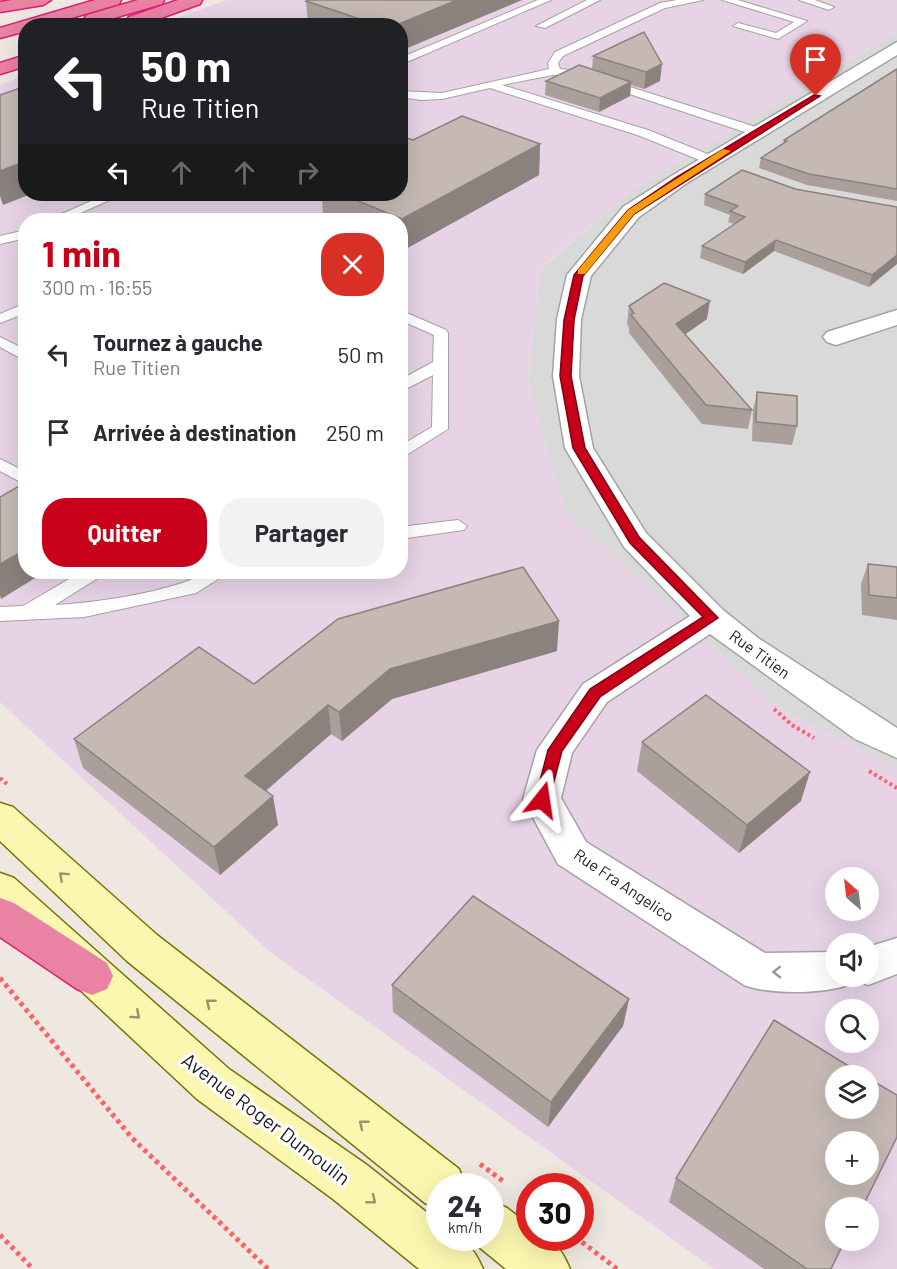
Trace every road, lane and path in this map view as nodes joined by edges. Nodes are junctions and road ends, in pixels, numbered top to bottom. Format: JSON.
{"nodes":[{"id":1,"x":43,"y":0,"type":"edge"},
{"id":2,"x":113,"y":0,"type":"edge"},
{"id":3,"x":156,"y":0,"type":"edge"},
{"id":4,"x":194,"y":0,"type":"edge"},
{"id":5,"x":546,"y":0,"type":"edge"},
{"id":6,"x":595,"y":0,"type":"edge"},
{"id":7,"x":651,"y":0,"type":"edge"},
{"id":8,"x":698,"y":0,"type":"edge"},
{"id":9,"x":727,"y":0,"type":"edge"},
{"id":10,"x":804,"y":0,"type":"edge"},
{"id":11,"x":663,"y":5,"type":"junction"},
{"id":12,"x":0,"y":7,"type":"edge"},
{"id":13,"x":829,"y":7,"type":"dead end"},
{"id":14,"x":51,"y":18,"type":"edge"},
{"id":15,"x":97,"y":18,"type":"edge"},
{"id":16,"x":144,"y":18,"type":"edge"},
{"id":17,"x":540,"y":26,"type":"dead end"},
{"id":18,"x":738,"y":26,"type":"dead end"},
{"id":19,"x":18,"y":28,"type":"edge"},
{"id":20,"x":0,"y":33,"type":"edge"},
{"id":21,"x":18,"y":41,"type":"edge"},
{"id":22,"x":897,"y":46,"type":"edge"},
{"id":23,"x":0,"y":47,"type":"edge"},
{"id":24,"x":408,"y":59,"type":"edge"},
{"id":25,"x":18,"y":63,"type":"edge"},
{"id":26,"x":885,"y":65,"type":"edge"},
{"id":27,"x":0,"y":69,"type":"edge"},
{"id":28,"x":555,"y":72,"type":"junction"},
{"id":29,"x":486,"y":84,"type":"junction"},
{"id":30,"x":408,"y":95,"type":"edge"},
{"id":31,"x":427,"y":98,"type":"junction"},
{"id":32,"x":408,"y":104,"type":"edge"},
{"id":33,"x":758,"y":132,"type":"junction"},
{"id":34,"x":721,"y":164,"type":"junction"},
{"id":35,"x":100,"y":201,"type":"edge"},
{"id":36,"x":72,"y":213,"type":"edge"},
{"id":37,"x":18,"y":236,"type":"edge"},
{"id":38,"x":0,"y":240,"type":"edge"},
{"id":39,"x":18,"y":311,"type":"edge"},
{"id":40,"x":897,"y":316,"type":"edge"},
{"id":41,"x":0,"y":319,"type":"edge"},
{"id":42,"x":408,"y":321,"type":"edge"},
{"id":43,"x":836,"y":337,"type":"dead end"},
{"id":44,"x":0,"y":340,"type":"edge"},
{"id":45,"x":18,"y":352,"type":"edge"},
{"id":46,"x":441,"y":364,"type":"junction"},
{"id":47,"x":408,"y":383,"type":"edge"},
{"id":48,"x":408,"y":449,"type":"edge"},
{"id":49,"x":0,"y":464,"type":"edge"},
{"id":50,"x":18,"y":475,"type":"edge"},
{"id":51,"x":458,"y":526,"type":"dead end"},
{"id":52,"x":408,"y":532,"type":"edge"},
{"id":53,"x":83,"y":579,"type":"edge"},
{"id":54,"x":204,"y":579,"type":"edge"},
{"id":55,"x":27,"y":613,"type":"junction"},
{"id":56,"x":0,"y":614,"type":"edge"},
{"id":57,"x":711,"y":618,"type":"junction"},
{"id":58,"x":766,"y":702,"type":"dead end"},
{"id":59,"x":820,"y":742,"type":"dead end"},
{"id":60,"x":897,"y":744,"type":"edge"},
{"id":61,"x":868,"y":771,"type":"dead end"},
{"id":62,"x":897,"y":788,"type":"edge"},
{"id":63,"x":0,"y":818,"type":"edge"},
{"id":64,"x":0,"y":890,"type":"edge"},
{"id":65,"x":0,"y":915,"type":"edge"},
{"id":66,"x":897,"y":956,"type":"edge"},
{"id":67,"x":879,"y":962,"type":"edge"},
{"id":68,"x":825,"y":971,"type":"edge"},
{"id":69,"x":93,"y":976,"type":"junction"},
{"id":70,"x":0,"y":978,"type":"edge"},
{"id":71,"x":426,"y":1173,"type":"edge"},
{"id":72,"x":0,"y":1234,"type":"edge"},
{"id":73,"x":504,"y":1236,"type":"edge"},
{"id":74,"x":593,"y":1251,"type":"edge"},
{"id":75,"x":33,"y":1269,"type":"edge"},
{"id":76,"x":268,"y":1269,"type":"edge"},
{"id":77,"x":458,"y":1269,"type":"edge"},
{"id":78,"x":545,"y":1269,"type":"edge"},
{"id":79,"x":617,"y":1269,"type":"edge"}],
"edges":[{"from":1,"to":12,"type":"highway"},
{"from":2,"to":14,"type":"highway"},
{"from":3,"to":15,"type":"highway"},
{"from":4,"to":16,"type":"highway"},
{"from":5,"to":24,"type":"lane"},
{"from":6,"to":17,"type":"lane"},
{"from":7,"to":11,"type":"lane"},
{"from":8,"to":11,"type":"lane"},
{"from":9,"to":18,"type":"lane"},
{"from":10,"to":13,"type":"lane"},
{"from":11,"to":28,"type":"lane"},
{"from":19,"to":20,"type":"highway"},
{"from":21,"to":23,"type":"highway"},
{"from":22,"to":26,"type":"street","name":"Rue Titien"},
{"from":25,"to":27,"type":"highway"},
{"from":26,"to":33,"type":"street","name":"Rue Titien"},
{"from":28,"to":29,"type":"lane"},
{"from":28,"to":33,"type":"lane"},
{"from":29,"to":31,"type":"lane"},
{"from":29,"to":34,"type":"lane"},
{"from":30,"to":31,"type":"lane"},
{"from":31,"to":32,"type":"lane"},
{"from":33,"to":34,"type":"street","name":"Rue Titien"},
{"from":34,"to":57,"type":"street","name":"Rue Titien"},
{"from":35,"to":36,"type":"lane"},
{"from":37,"to":38,"type":"lane"},
{"from":39,"to":41,"type":"lane"},
{"from":40,"to":43,"type":"street"},
{"from":42,"to":46,"type":"lane"},
{"from":44,"to":45,"type":"lane"},
{"from":46,"to":47,"type":"lane"},
{"from":46,"to":48,"type":"lane"},
{"from":49,"to":50,"type":"lane"},
{"from":51,"to":52,"type":"lane"},
{"from":53,"to":55,"type":"lane"},
{"from":54,"to":55,"type":"lane"},
{"from":55,"to":56,"type":"lane"},
{"from":57,"to":60,"type":"street","name":"Rue Titien"},
{"from":68,"to":57,"type":"street","name":"Rue Fra Angelico","one_way":true},
{"from":58,"to":59,"type":"path"},
{"from":61,"to":62,"type":"path"},
{"from":71,"to":63,"type":"main road","one_way":true},
{"from":64,"to":69,"type":"main road","name":"Avenue Roger Dumoulin"},
{"from":65,"to":69,"type":"highway"},
{"from":66,"to":67,"type":"street"},
{"from":69,"to":77,"type":"main road","name":"Avenue Roger Dumoulin","one_way":true},
{"from":70,"to":76,"type":"path"},
{"from":72,"to":75,"type":"path"},
{"from":73,"to":78,"type":"main road"},
{"from":74,"to":79,"type":"path"}]}
